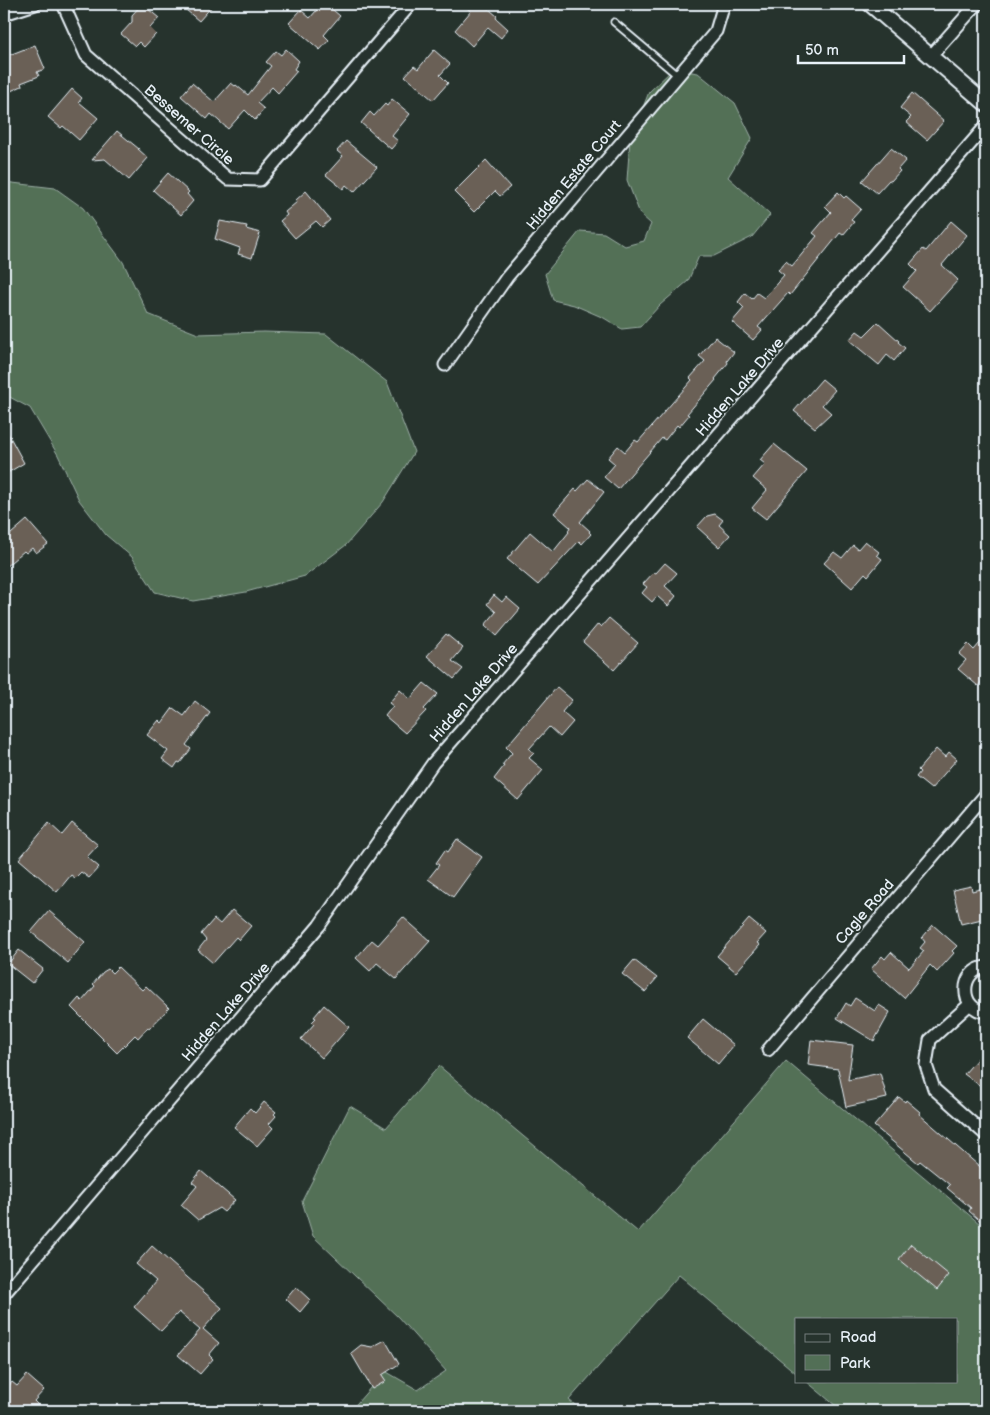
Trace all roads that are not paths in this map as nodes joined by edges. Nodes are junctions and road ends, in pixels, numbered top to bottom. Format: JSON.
{"nodes":[{"id":1,"x":35,"y":4,"type":"edge"},
{"id":2,"x":63,"y":4,"type":"edge"},
{"id":3,"x":411,"y":4,"type":"edge"},
{"id":4,"x":726,"y":4,"type":"edge"},
{"id":5,"x":870,"y":4,"type":"edge"},
{"id":6,"x":977,"y":4,"type":"edge"},
{"id":7,"x":4,"y":14,"type":"edge"},
{"id":8,"x":614,"y":22,"type":"dead end"},
{"id":9,"x":931,"y":56,"type":"junction"},
{"id":10,"x":678,"y":76,"type":"junction"},
{"id":11,"x":986,"y":104,"type":"edge"},
{"id":12,"x":986,"y":126,"type":"edge"},
{"id":13,"x":445,"y":365,"type":"dead end"},
{"id":14,"x":986,"y":794,"type":"edge"},
{"id":15,"x":986,"y":967,"type":"edge"},
{"id":16,"x":970,"y":1004,"type":"junction"},
{"id":17,"x":986,"y":1012,"type":"edge"},
{"id":18,"x":768,"y":1050,"type":"dead end"},
{"id":19,"x":986,"y":1135,"type":"edge"},
{"id":20,"x":4,"y":1294,"type":"edge"}],
"edges":[{"from":1,"to":7,"type":"street"},
{"from":2,"to":3,"type":"street","name":"Bessemer Circle"},
{"from":4,"to":10,"type":"street","name":"Hidden Estate Court"},
{"from":5,"to":9,"type":"street"},
{"from":6,"to":9,"type":"street"},
{"from":8,"to":10,"type":"lane"},
{"from":9,"to":11,"type":"street"},
{"from":10,"to":13,"type":"street","name":"Hidden Estate Court"},
{"from":12,"to":20,"type":"street","name":"Hidden Lake Drive"},
{"from":14,"to":18,"type":"street","name":"Cagle Road"},
{"from":15,"to":16,"type":"street"},
{"from":16,"to":17,"type":"street"},
{"from":16,"to":19,"type":"street"}]}
